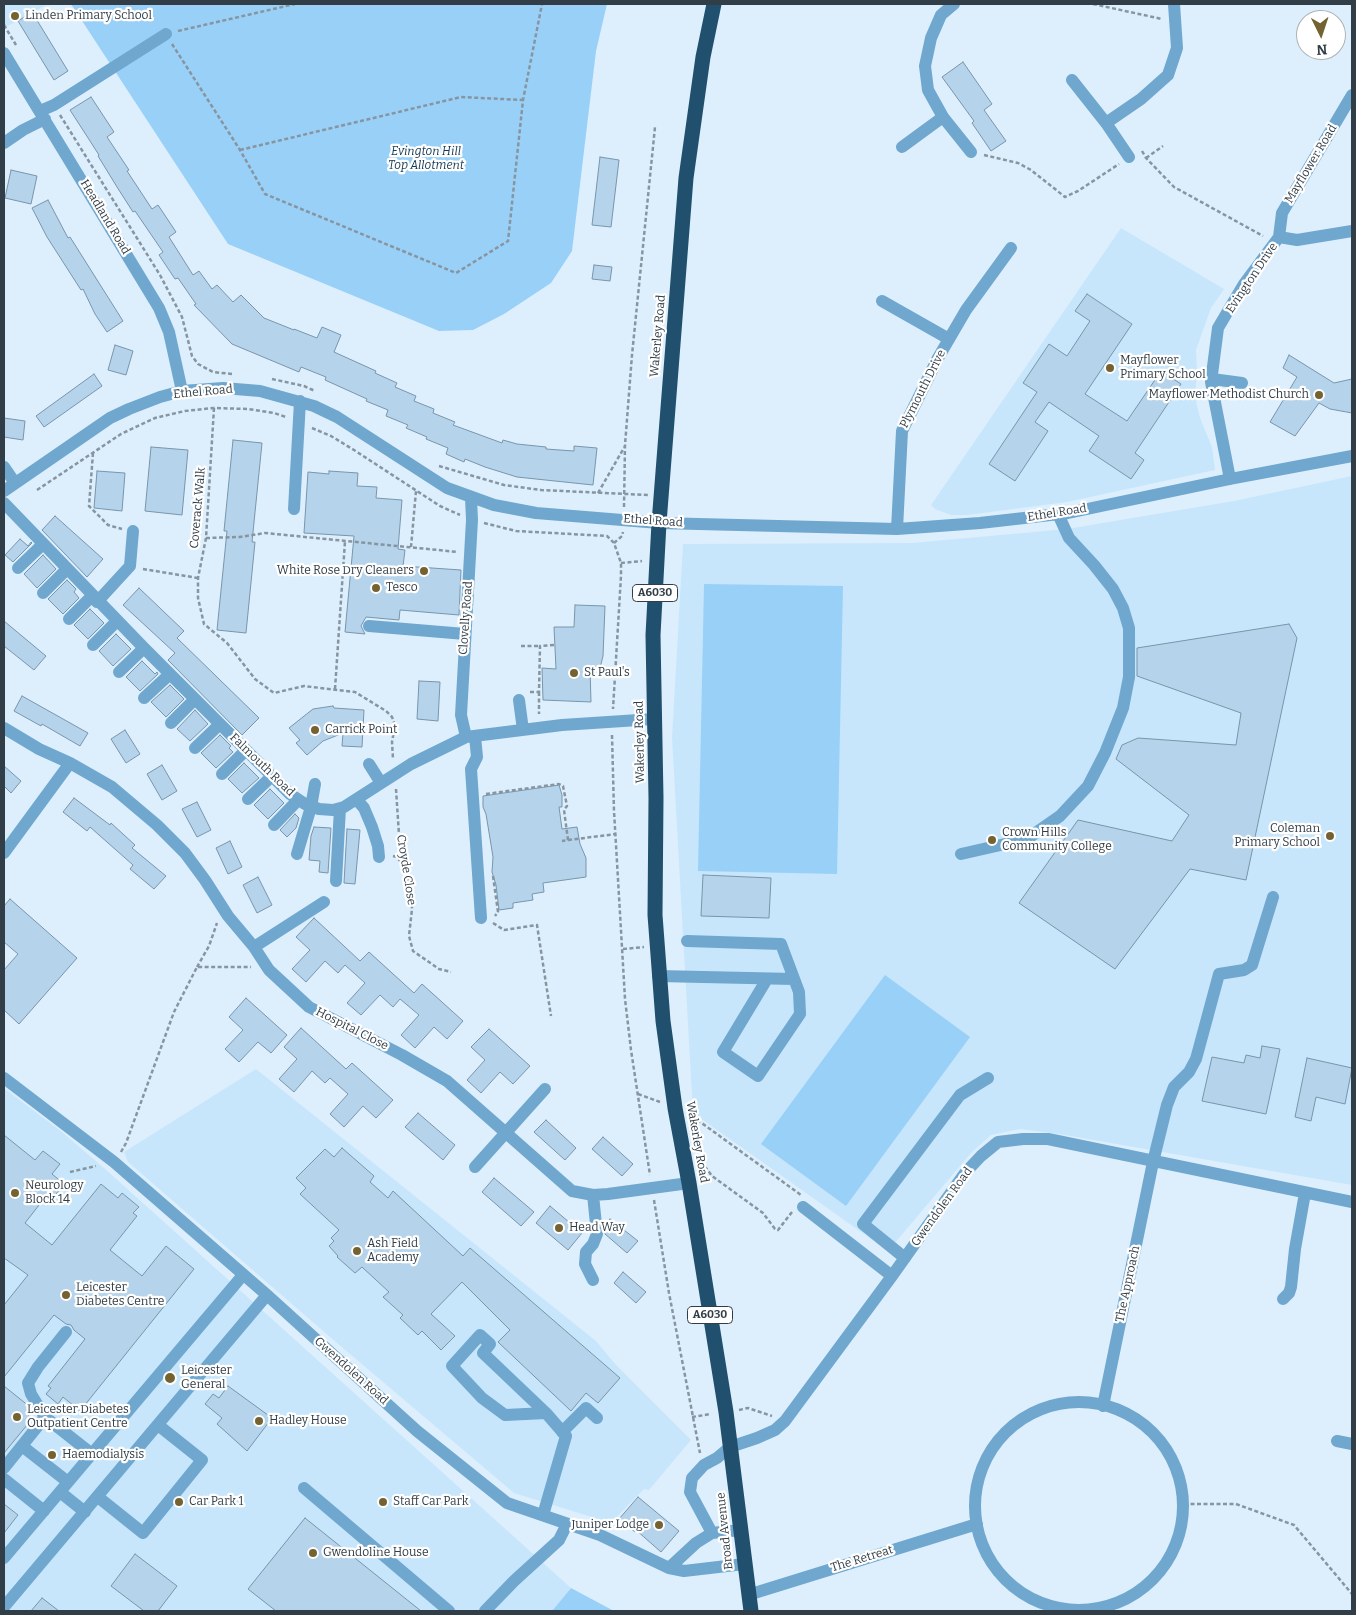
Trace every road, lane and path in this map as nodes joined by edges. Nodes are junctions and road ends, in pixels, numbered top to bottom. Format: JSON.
{"nodes":[{"id":1,"x":295,"y":4,"type":"edge"},
{"id":2,"x":542,"y":4,"type":"edge"},
{"id":3,"x":714,"y":4,"type":"edge"},
{"id":4,"x":954,"y":4,"type":"edge"},
{"id":5,"x":1093,"y":4,"type":"edge"},
{"id":6,"x":1174,"y":4,"type":"edge"},
{"id":7,"x":1176,"y":23,"type":"junction"},
{"id":8,"x":4,"y":25,"type":"edge"},
{"id":9,"x":166,"y":34,"type":"junction"},
{"id":10,"x":19,"y":49,"type":"dead end"},
{"id":11,"x":4,"y":52,"type":"edge"},
{"id":12,"x":1072,"y":80,"type":"dead end"},
{"id":13,"x":1352,"y":95,"type":"edge"},
{"id":14,"x":523,"y":100,"type":"junction"},
{"id":15,"x":54,"y":105,"type":"junction"},
{"id":16,"x":43,"y":115,"type":"junction"},
{"id":17,"x":943,"y":117,"type":"junction"},
{"id":18,"x":1106,"y":123,"type":"junction"},
{"id":19,"x":654,"y":127,"type":"dead end"},
{"id":20,"x":4,"y":143,"type":"edge"},
{"id":21,"x":902,"y":146,"type":"dead end"},
{"id":22,"x":1163,"y":146,"type":"dead end"},
{"id":23,"x":240,"y":150,"type":"junction"},
{"id":24,"x":971,"y":152,"type":"joint"},
{"id":25,"x":1129,"y":157,"type":"junction"},
{"id":26,"x":1146,"y":158,"type":"junction"},
{"id":27,"x":1352,"y":231,"type":"edge"},
{"id":28,"x":1277,"y":240,"type":"junction"},
{"id":29,"x":1011,"y":248,"type":"dead end"},
{"id":30,"x":882,"y":301,"type":"dead end"},
{"id":31,"x":949,"y":339,"type":"junction"},
{"id":32,"x":238,"y":374,"type":"dead end"},
{"id":33,"x":265,"y":378,"type":"dead end"},
{"id":34,"x":1212,"y":379,"type":"junction"},
{"id":35,"x":1242,"y":383,"type":"dead end"},
{"id":36,"x":182,"y":391,"type":"junction"},
{"id":37,"x":320,"y":393,"type":"dead end"},
{"id":38,"x":300,"y":401,"type":"junction"},
{"id":39,"x":214,"y":408,"type":"junction"},
{"id":40,"x":298,"y":421,"type":"junction"},
{"id":41,"x":625,"y":445,"type":"junction"},
{"id":42,"x":93,"y":452,"type":"junction"},
{"id":43,"x":1352,"y":456,"type":"edge"},
{"id":44,"x":438,"y":465,"type":"dead end"},
{"id":45,"x":4,"y":467,"type":"edge"},
{"id":46,"x":1230,"y":478,"type":"junction"},
{"id":47,"x":15,"y":483,"type":"junction"},
{"id":48,"x":36,"y":490,"type":"dead end"},
{"id":49,"x":4,"y":491,"type":"edge"},
{"id":50,"x":416,"y":491,"type":"junction"},
{"id":51,"x":598,"y":493,"type":"junction"},
{"id":52,"x":626,"y":493,"type":"junction"},
{"id":53,"x":661,"y":496,"type":"junction"},
{"id":54,"x":471,"y":498,"type":"junction"},
{"id":55,"x":4,"y":503,"type":"edge"},
{"id":56,"x":294,"y":510,"type":"dead end"},
{"id":57,"x":1058,"y":514,"type":"junction"},
{"id":58,"x":472,"y":520,"type":"junction"},
{"id":59,"x":624,"y":520,"type":"junction"},
{"id":60,"x":659,"y":522,"type":"junction"},
{"id":61,"x":897,"y":530,"type":"junction"},
{"id":62,"x":133,"y":531,"type":"joint"},
{"id":63,"x":206,"y":538,"type":"junction"},
{"id":64,"x":345,"y":541,"type":"junction"},
{"id":65,"x":43,"y":544,"type":"junction"},
{"id":66,"x":411,"y":547,"type":"junction"},
{"id":67,"x":470,"y":553,"type":"junction"},
{"id":68,"x":657,"y":559,"type":"junction"},
{"id":69,"x":621,"y":563,"type":"junction"},
{"id":70,"x":130,"y":566,"type":"junction"},
{"id":71,"x":18,"y":568,"type":"dead end"},
{"id":72,"x":67,"y":569,"type":"junction"},
{"id":73,"x":198,"y":578,"type":"junction"},
{"id":74,"x":43,"y":593,"type":"dead end"},
{"id":75,"x":95,"y":599,"type":"junction"},
{"id":76,"x":69,"y":619,"type":"dead end"},
{"id":77,"x":117,"y":621,"type":"junction"},
{"id":78,"x":369,"y":626,"type":"dead end"},
{"id":79,"x":465,"y":634,"type":"junction"},
{"id":80,"x":93,"y":645,"type":"dead end"},
{"id":81,"x":555,"y":645,"type":"dead end"},
{"id":82,"x":520,"y":646,"type":"dead end"},
{"id":83,"x":540,"y":646,"type":"junction"},
{"id":84,"x":144,"y":648,"type":"junction"},
{"id":85,"x":119,"y":672,"type":"dead end"},
{"id":86,"x":170,"y":674,"type":"junction"},
{"id":87,"x":335,"y":689,"type":"junction"},
{"id":88,"x":539,"y":692,"type":"junction"},
{"id":89,"x":524,"y":696,"type":"joint"},
{"id":90,"x":144,"y":698,"type":"dead end"},
{"id":91,"x":195,"y":699,"type":"junction"},
{"id":92,"x":654,"y":719,"type":"junction"},
{"id":93,"x":613,"y":722,"type":"junction"},
{"id":94,"x":171,"y":723,"type":"dead end"},
{"id":95,"x":220,"y":724,"type":"junction"},
{"id":96,"x":4,"y":728,"type":"edge"},
{"id":97,"x":540,"y":728,"type":"junction"},
{"id":98,"x":523,"y":730,"type":"junction"},
{"id":99,"x":470,"y":737,"type":"junction"},
{"id":100,"x":196,"y":748,"type":"dead end"},
{"id":101,"x":246,"y":750,"type":"junction"},
{"id":102,"x":70,"y":763,"type":"junction"},
{"id":103,"x":368,"y":764,"type":"dead end"},
{"id":104,"x":222,"y":774,"type":"dead end"},
{"id":105,"x":394,"y":775,"type":"junction"},
{"id":106,"x":272,"y":776,"type":"junction"},
{"id":107,"x":381,"y":783,"type":"junction"},
{"id":108,"x":314,"y":784,"type":"dead end"},
{"id":109,"x":483,"y":794,"type":"dead end"},
{"id":110,"x":248,"y":800,"type":"dead end"},
{"id":111,"x":298,"y":800,"type":"junction"},
{"id":112,"x":357,"y":800,"type":"junction"},
{"id":113,"x":311,"y":807,"type":"junction"},
{"id":114,"x":340,"y":808,"type":"junction"},
{"id":115,"x":274,"y":825,"type":"dead end"},
{"id":116,"x":616,"y":834,"type":"junction"},
{"id":117,"x":568,"y":840,"type":"junction"},
{"id":118,"x":562,"y":841,"type":"dead end"},
{"id":119,"x":4,"y":853,"type":"edge"},
{"id":120,"x":298,"y":854,"type":"dead end"},
{"id":121,"x":961,"y":854,"type":"dead end"},
{"id":122,"x":379,"y":857,"type":"dead end"},
{"id":123,"x":493,"y":875,"type":"dead end"},
{"id":124,"x":336,"y":881,"type":"dead end"},
{"id":125,"x":1273,"y":897,"type":"dead end"},
{"id":126,"x":324,"y":902,"type":"dead end"},
{"id":127,"x":223,"y":908,"type":"junction"},
{"id":128,"x":482,"y":918,"type":"dead end"},
{"id":129,"x":686,"y":941,"type":"dead end"},
{"id":130,"x":656,"y":946,"type":"junction"},
{"id":131,"x":254,"y":947,"type":"junction"},
{"id":132,"x":623,"y":949,"type":"junction"},
{"id":133,"x":198,"y":967,"type":"junction"},
{"id":134,"x":268,"y":968,"type":"junction"},
{"id":135,"x":451,"y":972,"type":"dead end"},
{"id":136,"x":658,"y":976,"type":"junction"},
{"id":137,"x":767,"y":978,"type":"junction"},
{"id":138,"x":794,"y":979,"type":"junction"},
{"id":139,"x":551,"y":1016,"type":"dead end"},
{"id":140,"x":4,"y":1078,"type":"edge"},
{"id":141,"x":988,"y":1078,"type":"dead end"},
{"id":142,"x":545,"y":1089,"type":"dead end"},
{"id":143,"x":638,"y":1094,"type":"junction"},
{"id":144,"x":675,"y":1108,"type":"junction"},
{"id":145,"x":507,"y":1132,"type":"junction"},
{"id":146,"x":684,"y":1155,"type":"junction"},
{"id":147,"x":114,"y":1162,"type":"junction"},
{"id":148,"x":1153,"y":1162,"type":"junction"},
{"id":149,"x":475,"y":1167,"type":"dead end"},
{"id":150,"x":70,"y":1172,"type":"dead end"},
{"id":151,"x":689,"y":1183,"type":"junction"},
{"id":152,"x":652,"y":1188,"type":"junction"},
{"id":153,"x":1305,"y":1193,"type":"junction"},
{"id":154,"x":593,"y":1195,"type":"junction"},
{"id":155,"x":1352,"y":1202,"type":"edge"},
{"id":156,"x":803,"y":1207,"type":"junction"},
{"id":157,"x":905,"y":1258,"type":"junction"},
{"id":158,"x":243,"y":1275,"type":"junction"},
{"id":159,"x":892,"y":1276,"type":"junction"},
{"id":160,"x":593,"y":1280,"type":"dead end"},
{"id":161,"x":268,"y":1295,"type":"junction"},
{"id":162,"x":1282,"y":1299,"type":"dead end"},
{"id":163,"x":66,"y":1332,"type":"dead end"},
{"id":164,"x":1103,"y":1406,"type":"junction"},
{"id":165,"x":546,"y":1413,"type":"junction"},
{"id":166,"x":45,"y":1417,"type":"junction"},
{"id":167,"x":597,"y":1418,"type":"dead end"},
{"id":168,"x":158,"y":1425,"type":"junction"},
{"id":169,"x":562,"y":1432,"type":"junction"},
{"id":170,"x":1337,"y":1441,"type":"dead end"},
{"id":171,"x":1352,"y":1444,"type":"edge"},
{"id":172,"x":22,"y":1446,"type":"junction"},
{"id":173,"x":730,"y":1447,"type":"junction"},
{"id":174,"x":92,"y":1454,"type":"junction"},
{"id":175,"x":702,"y":1467,"type":"junction"},
{"id":176,"x":4,"y":1468,"type":"edge"},
{"id":177,"x":4,"y":1479,"type":"edge"},
{"id":178,"x":64,"y":1487,"type":"junction"},
{"id":179,"x":304,"y":1488,"type":"dead end"},
{"id":180,"x":98,"y":1497,"type":"junction"},
{"id":181,"x":1184,"y":1504,"type":"junction"},
{"id":182,"x":44,"y":1511,"type":"junction"},
{"id":183,"x":85,"y":1512,"type":"junction"},
{"id":184,"x":543,"y":1515,"type":"junction"},
{"id":185,"x":567,"y":1524,"type":"junction"},
{"id":186,"x":977,"y":1524,"type":"junction"},
{"id":187,"x":741,"y":1530,"type":"junction"},
{"id":188,"x":712,"y":1533,"type":"junction"},
{"id":189,"x":4,"y":1558,"type":"edge"},
{"id":190,"x":744,"y":1564,"type":"junction"},
{"id":191,"x":669,"y":1568,"type":"junction"},
{"id":192,"x":1352,"y":1594,"type":"edge"},
{"id":193,"x":748,"y":1595,"type":"junction"},
{"id":194,"x":4,"y":1607,"type":"edge"},
{"id":195,"x":449,"y":1611,"type":"edge"},
{"id":196,"x":485,"y":1611,"type":"edge"},
{"id":197,"x":751,"y":1611,"type":"edge"}],
"edges":[{"from":1,"to":9,"type":"path"},
{"from":2,"to":14,"type":"path"},
{"from":3,"to":53,"type":"highway","name":"Wakerley Road","number":"A6030"},
{"from":4,"to":17,"type":"street"},
{"from":5,"to":7,"type":"path"},
{"from":6,"to":7,"type":"street"},
{"from":7,"to":18,"type":"street"},
{"from":8,"to":10,"type":"path"},
{"from":9,"to":15,"type":"street"},
{"from":9,"to":23,"type":"path"},
{"from":11,"to":16,"type":"street","name":"Headland Road"},
{"from":12,"to":18,"type":"street"},
{"from":13,"to":28,"type":"street","name":"Mayflower Road"},
{"from":14,"to":23,"type":"path"},
{"from":14,"to":23,"type":"path"},
{"from":15,"to":16,"type":"street"},
{"from":15,"to":32,"type":"path"},
{"from":16,"to":20,"type":"street"},
{"from":16,"to":36,"type":"street","name":"Headland Road"},
{"from":17,"to":21,"type":"street"},
{"from":17,"to":24,"type":"street"},
{"from":18,"to":25,"type":"street"},
{"from":19,"to":41,"type":"path"},
{"from":22,"to":26,"type":"path"},
{"from":24,"to":25,"type":"path"},
{"from":25,"to":26,"type":"path"},
{"from":26,"to":28,"type":"path"},
{"from":27,"to":28,"type":"street","name":"Evington Drive"},
{"from":28,"to":34,"type":"street","name":"Evington Drive"},
{"from":29,"to":31,"type":"street","name":"Plymouth Drive"},
{"from":30,"to":31,"type":"street","name":"Plymouth Drive"},
{"from":31,"to":61,"type":"street","name":"Plymouth Drive"},
{"from":33,"to":37,"type":"path"},
{"from":34,"to":35,"type":"street"},
{"from":34,"to":46,"type":"street","name":"Evington Drive"},
{"from":36,"to":38,"type":"street","name":"Ethel Road"},
{"from":36,"to":47,"type":"street","name":"Ethel Road"},
{"from":38,"to":40,"type":"street"},
{"from":38,"to":54,"type":"street","name":"Ethel Road"},
{"from":39,"to":40,"type":"path"},
{"from":39,"to":42,"type":"path"},
{"from":39,"to":63,"type":"path","name":"Coverack Walk"},
{"from":40,"to":50,"type":"path"},
{"from":40,"to":56,"type":"street"},
{"from":41,"to":51,"type":"path"},
{"from":41,"to":52,"type":"path"},
{"from":42,"to":48,"type":"path"},
{"from":42,"to":62,"type":"path"},
{"from":43,"to":46,"type":"street","name":"Ethel Road"},
{"from":44,"to":51,"type":"path"},
{"from":45,"to":47,"type":"street"},
{"from":46,"to":57,"type":"street","name":"Ethel Road"},
{"from":47,"to":49,"type":"street","name":"Ethel Road"},
{"from":50,"to":58,"type":"path"},
{"from":50,"to":66,"type":"path"},
{"from":51,"to":52,"type":"path"},
{"from":52,"to":53,"type":"path"},
{"from":52,"to":59,"type":"path"},
{"from":53,"to":60,"type":"highway","name":"Wakerley Road","number":"A6030"},
{"from":54,"to":58,"type":"street","name":"Clovelly Road"},
{"from":54,"to":59,"type":"street","name":"Ethel Road"},
{"from":55,"to":65,"type":"street","name":"Falmouth Road"},
{"from":57,"to":61,"type":"street","name":"Ethel Road"},
{"from":57,"to":121,"type":"street"},
{"from":58,"to":67,"type":"street","name":"Clovelly Road"},
{"from":58,"to":69,"type":"path"},
{"from":59,"to":60,"type":"street","name":"Ethel Road"},
{"from":60,"to":61,"type":"street","name":"Ethel Road"},
{"from":60,"to":68,"type":"highway","name":"Wakerley Road","number":"A6030"},
{"from":62,"to":70,"type":"street"},
{"from":63,"to":64,"type":"path"},
{"from":63,"to":73,"type":"path","name":"Coverack Walk"},
{"from":64,"to":66,"type":"path"},
{"from":64,"to":87,"type":"path"},
{"from":65,"to":71,"type":"street"},
{"from":65,"to":72,"type":"street","name":"Falmouth Road"},
{"from":66,"to":67,"type":"path"},
{"from":67,"to":79,"type":"street","name":"Clovelly Road"},
{"from":68,"to":69,"type":"path"},
{"from":68,"to":92,"type":"highway","name":"Wakerley Road","number":"A6030"},
{"from":69,"to":93,"type":"path"},
{"from":70,"to":73,"type":"path"},
{"from":70,"to":75,"type":"street"},
{"from":72,"to":74,"type":"street"},
{"from":72,"to":75,"type":"street","name":"Falmouth Road"},
{"from":73,"to":87,"type":"path","name":"Coverack Walk"},
{"from":75,"to":76,"type":"street"},
{"from":75,"to":77,"type":"street","name":"Falmouth Road"},
{"from":77,"to":80,"type":"street"},
{"from":77,"to":84,"type":"street","name":"Falmouth Road"},
{"from":78,"to":79,"type":"street"},
{"from":79,"to":99,"type":"street","name":"Clovelly Road"},
{"from":81,"to":83,"type":"path"},
{"from":82,"to":83,"type":"path"},
{"from":83,"to":88,"type":"path"},
{"from":84,"to":85,"type":"street"},
{"from":84,"to":86,"type":"street","name":"Falmouth Road"},
{"from":86,"to":90,"type":"street"},
{"from":86,"to":91,"type":"street","name":"Falmouth Road"},
{"from":87,"to":105,"type":"path","name":"Coverack Walk"},
{"from":88,"to":89,"type":"path"},
{"from":88,"to":97,"type":"path"},
{"from":89,"to":98,"type":"street"},
{"from":91,"to":94,"type":"street"},
{"from":91,"to":95,"type":"street","name":"Falmouth Road"},
{"from":92,"to":93,"type":"street","name":"Falmouth Road"},
{"from":92,"to":130,"type":"highway","name":"Wakerley Road","number":"A6030"},
{"from":93,"to":97,"type":"street","name":"Falmouth Road"},
{"from":93,"to":116,"type":"path"},
{"from":95,"to":100,"type":"street"},
{"from":95,"to":101,"type":"street","name":"Falmouth Road"},
{"from":96,"to":102,"type":"street","name":"Hospital Close"},
{"from":97,"to":98,"type":"street","name":"Falmouth Road"},
{"from":98,"to":99,"type":"street","name":"Falmouth Road"},
{"from":99,"to":105,"type":"street","name":"Falmouth Road"},
{"from":99,"to":128,"type":"street","name":"Clovelly Road"},
{"from":101,"to":104,"type":"street"},
{"from":101,"to":106,"type":"street","name":"Falmouth Road"},
{"from":102,"to":119,"type":"street"},
{"from":102,"to":127,"type":"street","name":"Hospital Close"},
{"from":103,"to":107,"type":"street"},
{"from":105,"to":107,"type":"street","name":"Falmouth Road"},
{"from":105,"to":135,"type":"path","name":"Croyde Close"},
{"from":106,"to":110,"type":"street"},
{"from":106,"to":111,"type":"street","name":"Falmouth Road"},
{"from":107,"to":112,"type":"street","name":"Falmouth Road"},
{"from":108,"to":113,"type":"street"},
{"from":109,"to":117,"type":"path"},
{"from":111,"to":113,"type":"street","name":"Falmouth Road"},
{"from":111,"to":115,"type":"street"},
{"from":112,"to":114,"type":"street","name":"Falmouth Road"},
{"from":112,"to":122,"type":"street","name":"Croyde Close"},
{"from":113,"to":114,"type":"street","name":"Falmouth Road"},
{"from":113,"to":120,"type":"street"},
{"from":114,"to":124,"type":"street"},
{"from":116,"to":117,"type":"path"},
{"from":116,"to":132,"type":"path"},
{"from":117,"to":118,"type":"path"},
{"from":123,"to":139,"type":"path"},
{"from":125,"to":148,"type":"street","name":"The Approach"},
{"from":126,"to":131,"type":"street"},
{"from":127,"to":131,"type":"street","name":"Hospital Close"},
{"from":127,"to":133,"type":"path"},
{"from":129,"to":138,"type":"street"},
{"from":130,"to":132,"type":"path"},
{"from":130,"to":136,"type":"highway","name":"Wakerley Road","number":"A6030"},
{"from":131,"to":134,"type":"street","name":"Hospital Close"},
{"from":132,"to":143,"type":"path"},
{"from":133,"to":134,"type":"path"},
{"from":133,"to":147,"type":"path"},
{"from":134,"to":145,"type":"street","name":"Hospital Close"},
{"from":136,"to":137,"type":"street"},
{"from":136,"to":144,"type":"highway","name":"Wakerley Road","number":"A6030"},
{"from":137,"to":138,"type":"street"},
{"from":137,"to":138,"type":"street"},
{"from":140,"to":147,"type":"street","name":"Gwendolen Road"},
{"from":141,"to":157,"type":"street"},
{"from":142,"to":145,"type":"street"},
{"from":143,"to":144,"type":"path"},
{"from":143,"to":152,"type":"path"},
{"from":144,"to":146,"type":"highway","name":"Wakerley Road","number":"A6030"},
{"from":144,"to":156,"type":"path"},
{"from":145,"to":149,"type":"street"},
{"from":145,"to":154,"type":"street","name":"Hospital Close"},
{"from":146,"to":151,"type":"highway","name":"Wakerley Road","number":"A6030"},
{"from":146,"to":156,"type":"path"},
{"from":147,"to":150,"type":"path"},
{"from":147,"to":158,"type":"street","name":"Gwendolen Road"},
{"from":148,"to":153,"type":"street","name":"Gwendolen Road"},
{"from":148,"to":157,"type":"street","name":"Gwendolen Road"},
{"from":148,"to":164,"type":"street","name":"The Approach"},
{"from":151,"to":152,"type":"street","name":"Hospital Close"},
{"from":151,"to":173,"type":"highway","name":"Wakerley Road","number":"A6030"},
{"from":152,"to":154,"type":"street","name":"Hospital Close"},
{"from":152,"to":175,"type":"path"},
{"from":153,"to":155,"type":"street","name":"Gwendolen Road"},
{"from":153,"to":162,"type":"street"},
{"from":154,"to":160,"type":"street"},
{"from":156,"to":159,"type":"street"},
{"from":157,"to":159,"type":"street","name":"Gwendolen Road"},
{"from":158,"to":161,"type":"street","name":"Gwendolen Road"},
{"from":158,"to":174,"type":"street"},
{"from":159,"to":173,"type":"street","name":"Gwendolen Road"},
{"from":161,"to":168,"type":"street"},
{"from":161,"to":184,"type":"street","name":"Gwendolen Road"},
{"from":163,"to":166,"type":"street"},
{"from":164,"to":181,"type":"street"},
{"from":164,"to":186,"type":"street"},
{"from":165,"to":165,"type":"street"},
{"from":165,"to":169,"type":"street"},
{"from":166,"to":172,"type":"street"},
{"from":166,"to":174,"type":"street"},
{"from":167,"to":169,"type":"street"},
{"from":168,"to":180,"type":"street"},
{"from":168,"to":180,"type":"street"},
{"from":169,"to":184,"type":"street"},
{"from":170,"to":171,"type":"street"},
{"from":172,"to":176,"type":"street"},
{"from":172,"to":178,"type":"street"},
{"from":173,"to":175,"type":"street","name":"Gwendolen Road"},
{"from":173,"to":187,"type":"highway","name":"Broad Avenue","number":"A6030"},
{"from":174,"to":178,"type":"street"},
{"from":175,"to":188,"type":"street"},
{"from":177,"to":182,"type":"street"},
{"from":178,"to":182,"type":"street"},
{"from":178,"to":183,"type":"street"},
{"from":179,"to":195,"type":"street"},
{"from":180,"to":183,"type":"street"},
{"from":181,"to":186,"type":"street"},
{"from":181,"to":192,"type":"path"},
{"from":182,"to":189,"type":"street"},
{"from":183,"to":194,"type":"street"},
{"from":184,"to":185,"type":"street","name":"Gwendolen Road"},
{"from":185,"to":191,"type":"street","name":"Gwendolen Road"},
{"from":185,"to":196,"type":"street"},
{"from":186,"to":193,"type":"street","name":"The Retreat"},
{"from":187,"to":188,"type":"street"},
{"from":187,"to":190,"type":"highway","name":"Broad Avenue","number":"A6030"},
{"from":188,"to":191,"type":"street"},
{"from":190,"to":191,"type":"street","name":"Gwendolen Road"},
{"from":190,"to":193,"type":"highway","name":"Broad Avenue","number":"A6030"},
{"from":193,"to":197,"type":"highway","name":"Broad Avenue","number":"A6030"}]}
